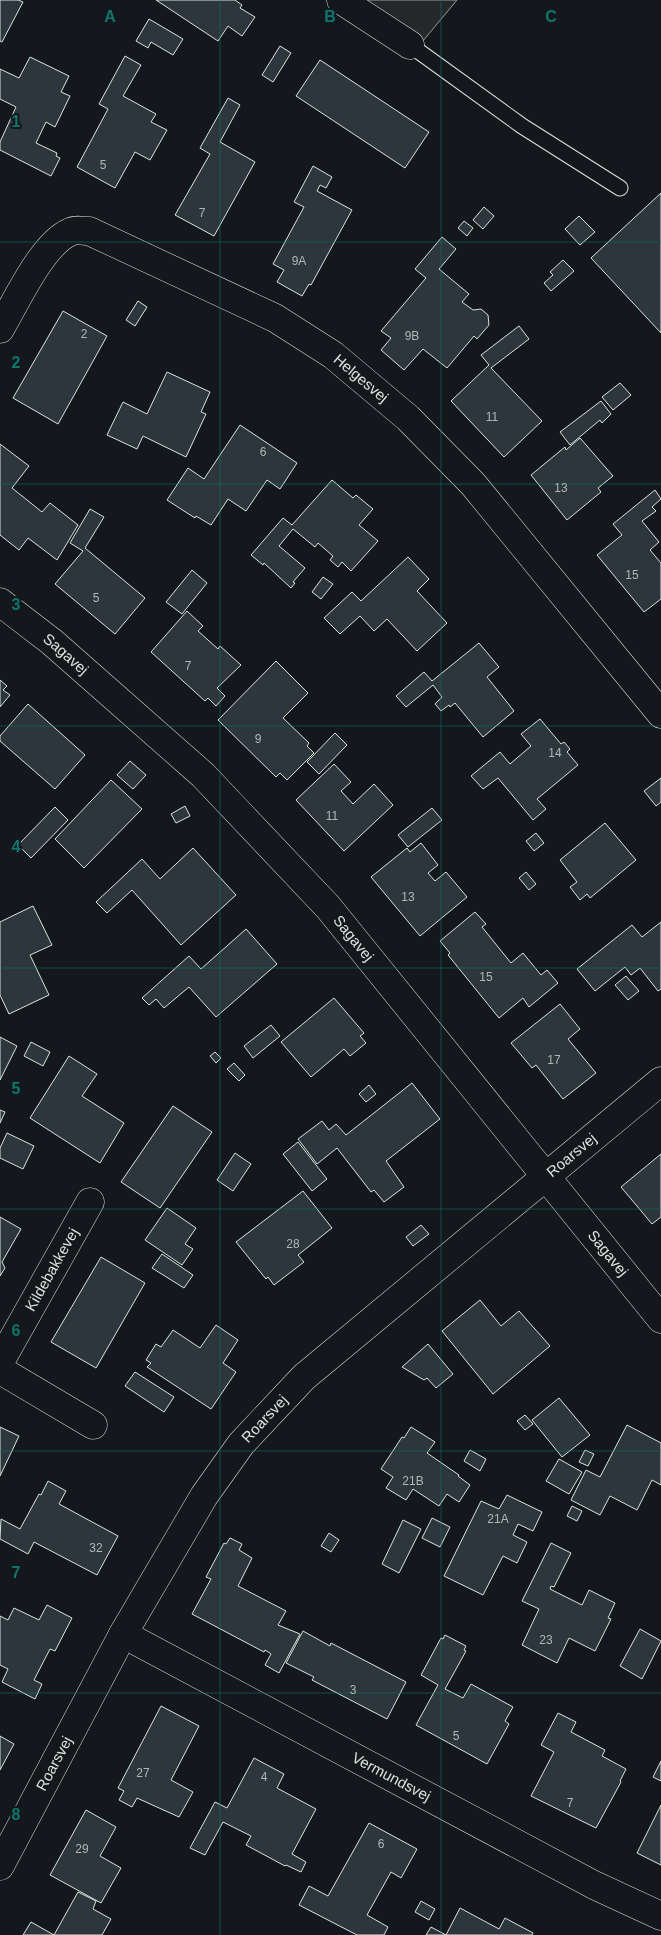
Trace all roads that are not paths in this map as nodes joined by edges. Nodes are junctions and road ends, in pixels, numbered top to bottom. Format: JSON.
{"nodes":[{"id":1,"x":341,"y":0,"type":"edge"},
{"id":2,"x":410,"y":45,"type":"joint"},
{"id":3,"x":620,"y":188,"type":"dead end"},
{"id":4,"x":0,"y":329,"type":"edge"},
{"id":5,"x":0,"y":602,"type":"edge"},
{"id":6,"x":661,"y":714,"type":"edge"},
{"id":7,"x":661,"y":1081,"type":"edge"},
{"id":8,"x":547,"y":1176,"type":"junction"},
{"id":9,"x":90,"y":1202,"type":"dead end"},
{"id":10,"x":661,"y":1318,"type":"edge"},
{"id":11,"x":0,"y":1362,"type":"edge"},
{"id":12,"x":0,"y":1370,"type":"edge"},
{"id":13,"x":92,"y":1425,"type":"dead end"},
{"id":14,"x":123,"y":1634,"type":"junction"},
{"id":15,"x":0,"y":1866,"type":"edge"},
{"id":16,"x":661,"y":1916,"type":"edge"}],
"edges":[{"from":1,"to":2,"type":"street"},
{"from":2,"to":3,"type":"lane"},
{"from":4,"to":6,"type":"street","name":"Helgesvej"},
{"from":5,"to":8,"type":"street","name":"Sagavej"},
{"from":7,"to":8,"type":"street","name":"Roarsvej"},
{"from":8,"to":10,"type":"street","name":"Sagavej"},
{"from":8,"to":14,"type":"street","name":"Roarsvej"},
{"from":9,"to":11,"type":"street","name":"Kildebakkevej"},
{"from":12,"to":13,"type":"street"},
{"from":14,"to":15,"type":"street","name":"Roarsvej"},
{"from":14,"to":16,"type":"street","name":"Vermundsvej"}]}
